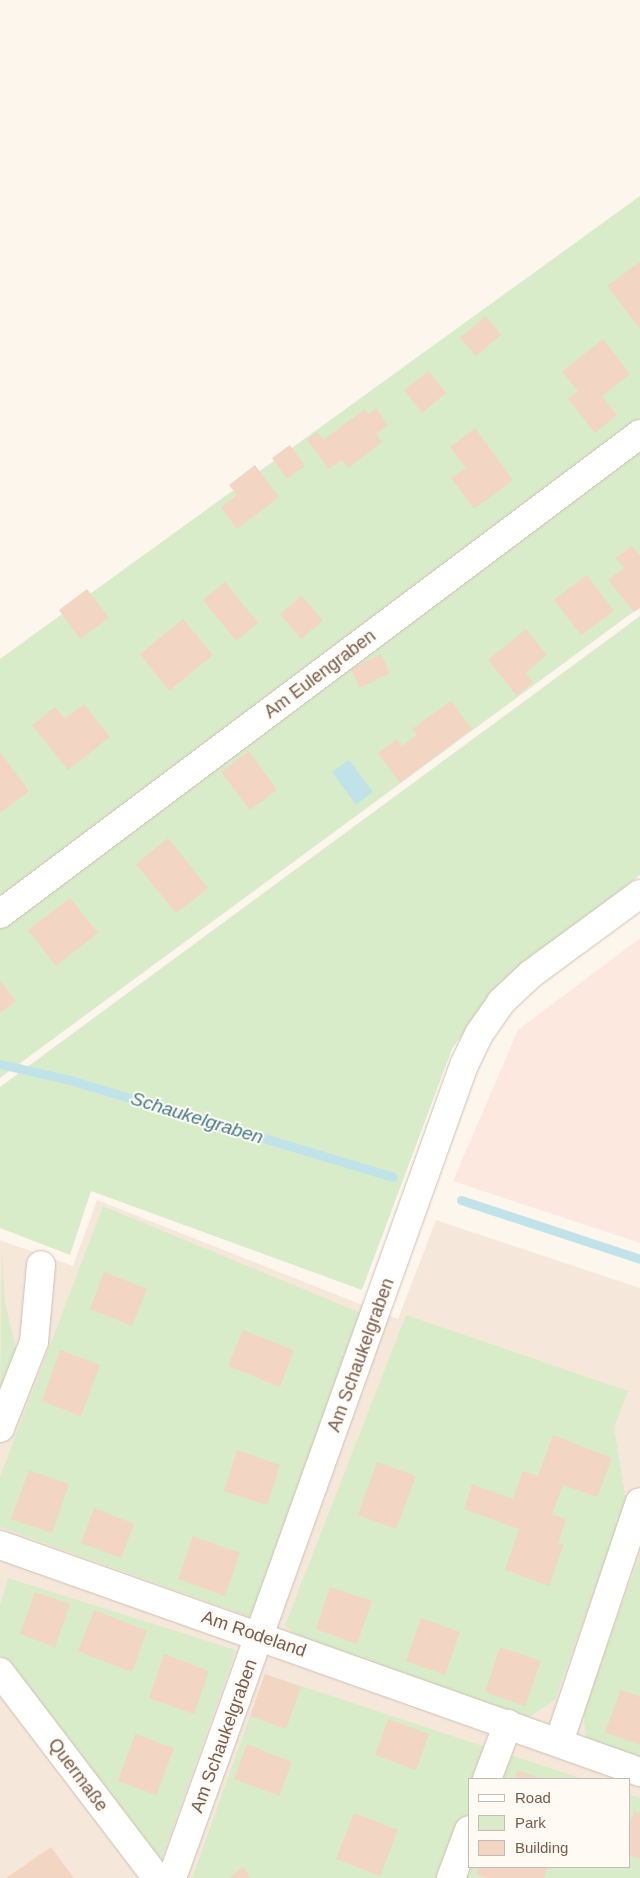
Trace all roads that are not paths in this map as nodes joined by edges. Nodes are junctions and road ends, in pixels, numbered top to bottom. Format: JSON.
{"nodes":[{"id":1,"x":640,"y":434,"type":"edge"},
{"id":2,"x":640,"y":894,"type":"edge"},
{"id":3,"x":0,"y":914,"type":"edge"},
{"id":4,"x":41,"y":1265,"type":"dead end"},
{"id":5,"x":0,"y":1428,"type":"edge"},
{"id":6,"x":638,"y":1516,"type":"edge"},
{"id":7,"x":1,"y":1551,"type":"edge"},
{"id":8,"x":261,"y":1636,"type":"junction"},
{"id":9,"x":0,"y":1672,"type":"edge"},
{"id":10,"x":508,"y":1724,"type":"junction"},
{"id":11,"x":559,"y":1742,"type":"junction"},
{"id":12,"x":640,"y":1772,"type":"edge"},
{"id":13,"x":488,"y":1778,"type":"edge"},
{"id":14,"x":468,"y":1833,"type":"edge"},
{"id":15,"x":157,"y":1878,"type":"edge"},
{"id":16,"x":172,"y":1878,"type":"edge"},
{"id":17,"x":451,"y":1878,"type":"edge"}],
"edges":[{"from":1,"to":3,"type":"street","name":"Am Eulengraben"},
{"from":2,"to":8,"type":"street","name":"Am Schaukelgraben"},
{"from":4,"to":5,"type":"street"},
{"from":6,"to":11,"type":"street"},
{"from":7,"to":8,"type":"street","name":"Am Rodeland"},
{"from":8,"to":10,"type":"street","name":"Am Rodeland"},
{"from":8,"to":16,"type":"street","name":"Am Schaukelgraben"},
{"from":9,"to":15,"type":"street","name":"Quermaße"},
{"from":10,"to":11,"type":"street","name":"Am Rodeland"},
{"from":10,"to":13,"type":"street"},
{"from":11,"to":12,"type":"street","name":"Am Rodeland"},
{"from":14,"to":17,"type":"street"}]}
